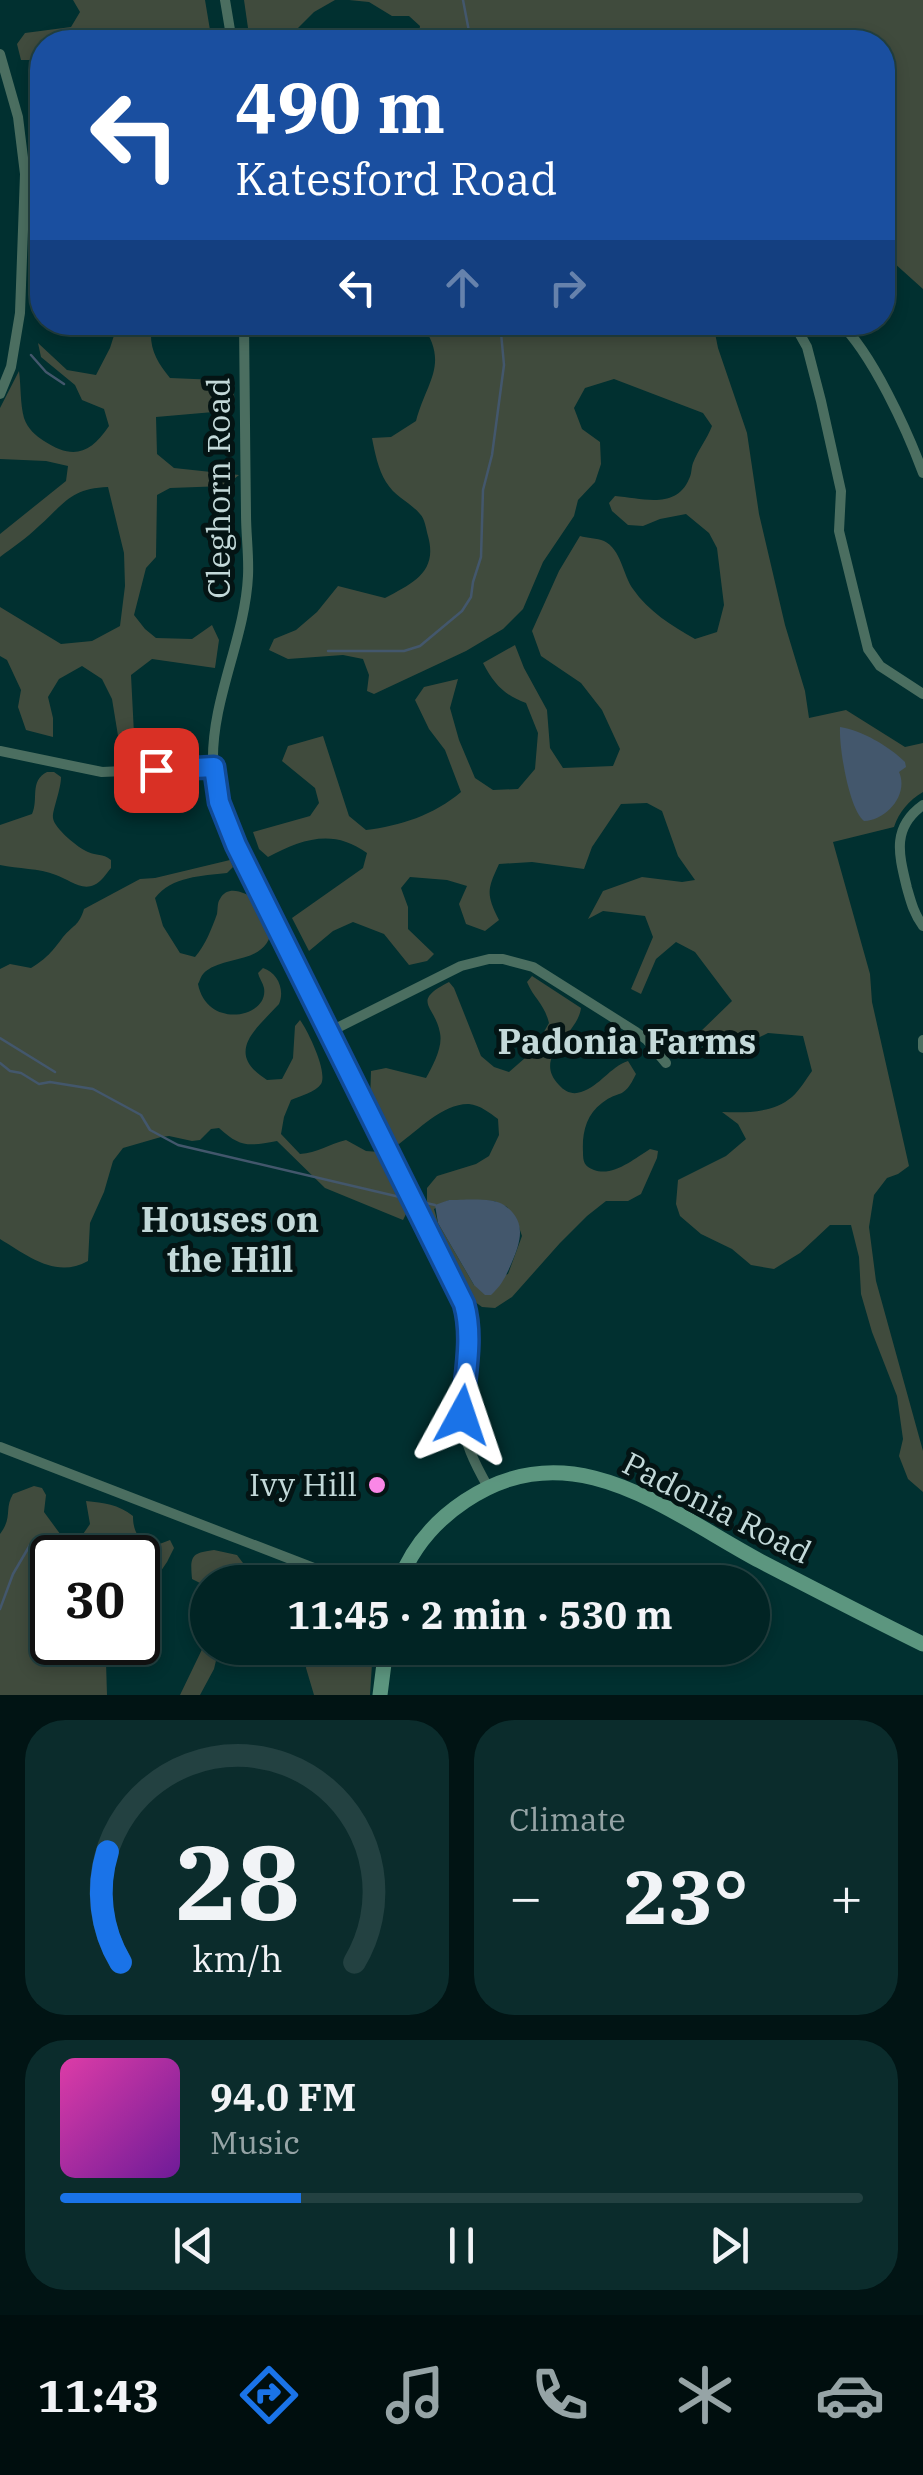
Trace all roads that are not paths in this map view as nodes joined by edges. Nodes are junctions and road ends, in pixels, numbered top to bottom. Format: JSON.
{"nodes":[{"id":1,"x":225,"y":0,"type":"edge"},
{"id":2,"x":230,"y":30,"type":"edge"},
{"id":3,"x":0,"y":54,"type":"edge"},
{"id":4,"x":244,"y":335,"type":"edge"},
{"id":5,"x":800,"y":335,"type":"edge"},
{"id":6,"x":852,"y":335,"type":"edge"},
{"id":7,"x":0,"y":394,"type":"edge"},
{"id":8,"x":923,"y":473,"type":"edge"},
{"id":9,"x":923,"y":694,"type":"edge"},
{"id":10,"x":0,"y":751,"type":"edge"},
{"id":11,"x":214,"y":767,"type":"junction"},
{"id":12,"x":923,"y":805,"type":"edge"},
{"id":13,"x":923,"y":926,"type":"edge"},
{"id":14,"x":328,"y":1032,"type":"junction"},
{"id":15,"x":923,"y":1040,"type":"edge"},
{"id":16,"x":923,"y":1048,"type":"edge"},
{"id":17,"x":666,"y":1063,"type":"dead end"},
{"id":18,"x":0,"y":1448,"type":"edge"},
{"id":19,"x":488,"y":1488,"type":"junction"},
{"id":20,"x":306,"y":1565,"type":"edge"},
{"id":21,"x":407,"y":1565,"type":"edge"},
{"id":22,"x":923,"y":1644,"type":"edge"},
{"id":23,"x":384,"y":1665,"type":"edge"},
{"id":24,"x":380,"y":1695,"type":"edge"}],
"edges":[{"from":1,"to":2,"type":"street"},
{"from":3,"to":7,"type":"street"},
{"from":4,"to":11,"type":"street","name":"Cleghorn Road"},
{"from":5,"to":9,"type":"street"},
{"from":6,"to":8,"type":"street"},
{"from":10,"to":11,"type":"street"},
{"from":11,"to":14,"type":"street","name":"Cleghorn Road"},
{"from":12,"to":13,"type":"street"},
{"from":14,"to":17,"type":"street"},
{"from":14,"to":19,"type":"street","name":"Cleghorn Road"},
{"from":15,"to":16,"type":"street"},
{"from":18,"to":20,"type":"street"},
{"from":19,"to":21,"type":"main road","name":"Padonia Road"},
{"from":19,"to":22,"type":"main road","name":"Padonia Road"},
{"from":23,"to":24,"type":"main road"}]}
